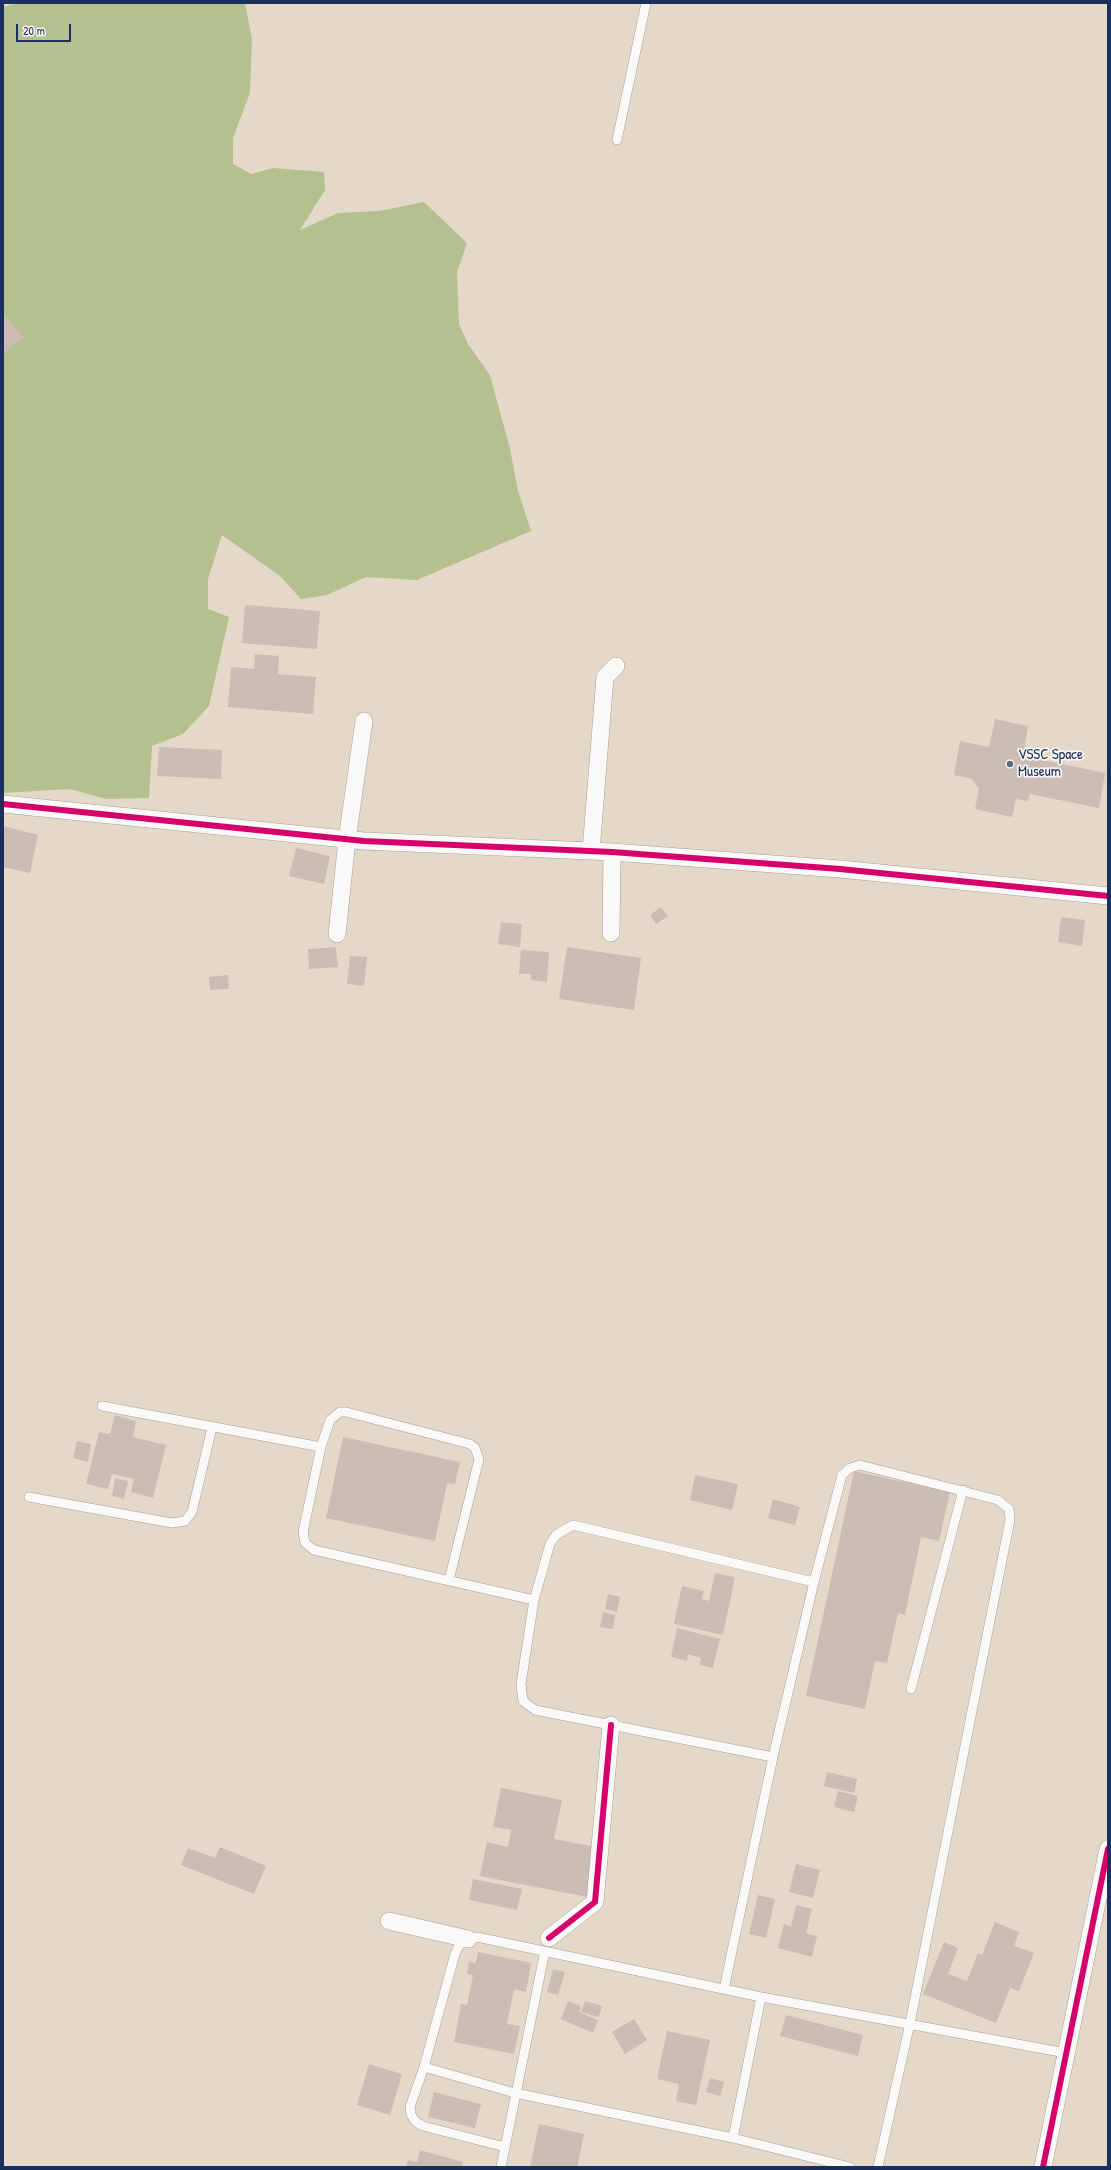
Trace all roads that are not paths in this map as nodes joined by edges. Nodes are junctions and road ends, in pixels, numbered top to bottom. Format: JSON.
{"nodes":[{"id":1,"x":646,"y":3,"type":"edge"},
{"id":2,"x":617,"y":140,"type":"dead end"},
{"id":3,"x":616,"y":666,"type":"dead end"},
{"id":4,"x":364,"y":721,"type":"dead end"},
{"id":5,"x":3,"y":804,"type":"edge"},
{"id":6,"x":347,"y":840,"type":"junction"},
{"id":7,"x":591,"y":851,"type":"junction"},
{"id":8,"x":612,"y":852,"type":"junction"},
{"id":9,"x":1108,"y":896,"type":"edge"},
{"id":10,"x":611,"y":933,"type":"dead end"},
{"id":11,"x":337,"y":934,"type":"dead end"},
{"id":12,"x":102,"y":1406,"type":"dead end"},
{"id":13,"x":212,"y":1428,"type":"junction"},
{"id":14,"x":321,"y":1447,"type":"junction"},
{"id":15,"x":963,"y":1490,"type":"junction"},
{"id":16,"x":29,"y":1497,"type":"dead end"},
{"id":17,"x":448,"y":1580,"type":"junction"},
{"id":18,"x":814,"y":1582,"type":"junction"},
{"id":19,"x":534,"y":1600,"type":"junction"},
{"id":20,"x":911,"y":1689,"type":"dead end"},
{"id":21,"x":611,"y":1725,"type":"junction"},
{"id":22,"x":773,"y":1757,"type":"junction"},
{"id":23,"x":1108,"y":1849,"type":"edge"},
{"id":24,"x":389,"y":1921,"type":"dead end"},
{"id":25,"x":468,"y":1939,"type":"junction"},
{"id":26,"x":547,"y":1944,"type":"junction"},
{"id":27,"x":724,"y":1989,"type":"junction"},
{"id":28,"x":761,"y":1997,"type":"junction"},
{"id":29,"x":910,"y":2023,"type":"junction"},
{"id":30,"x":1066,"y":2053,"type":"junction"},
{"id":31,"x":424,"y":2067,"type":"junction"},
{"id":32,"x":515,"y":2093,"type":"junction"},
{"id":33,"x":733,"y":2138,"type":"junction"},
{"id":34,"x":505,"y":2147,"type":"junction"},
{"id":35,"x":501,"y":2167,"type":"edge"},
{"id":36,"x":850,"y":2167,"type":"edge"},
{"id":37,"x":878,"y":2167,"type":"edge"},
{"id":38,"x":1043,"y":2167,"type":"edge"}],
"edges":[{"from":1,"to":2,"type":"lane"},
{"from":3,"to":7,"type":"street"},
{"from":4,"to":6,"type":"street"},
{"from":5,"to":6,"type":"street"},
{"from":6,"to":7,"type":"street"},
{"from":6,"to":11,"type":"street"},
{"from":7,"to":8,"type":"street"},
{"from":8,"to":9,"type":"street"},
{"from":8,"to":10,"type":"street"},
{"from":12,"to":13,"type":"lane"},
{"from":13,"to":14,"type":"lane"},
{"from":13,"to":16,"type":"lane"},
{"from":14,"to":17,"type":"lane"},
{"from":14,"to":17,"type":"lane"},
{"from":15,"to":18,"type":"lane"},
{"from":15,"to":20,"type":"lane"},
{"from":15,"to":29,"type":"lane"},
{"from":17,"to":19,"type":"lane"},
{"from":18,"to":19,"type":"lane"},
{"from":18,"to":22,"type":"lane"},
{"from":19,"to":21,"type":"lane"},
{"from":21,"to":22,"type":"lane"},
{"from":21,"to":26,"type":"street"},
{"from":22,"to":27,"type":"lane"},
{"from":23,"to":30,"type":"street"},
{"from":24,"to":25,"type":"street"},
{"from":25,"to":26,"type":"lane"},
{"from":25,"to":31,"type":"lane"},
{"from":26,"to":27,"type":"lane"},
{"from":26,"to":32,"type":"lane"},
{"from":27,"to":28,"type":"lane"},
{"from":28,"to":29,"type":"lane"},
{"from":28,"to":33,"type":"lane"},
{"from":29,"to":30,"type":"lane"},
{"from":29,"to":37,"type":"lane"},
{"from":30,"to":38,"type":"street"},
{"from":31,"to":32,"type":"lane"},
{"from":31,"to":34,"type":"lane"},
{"from":32,"to":33,"type":"lane"},
{"from":32,"to":34,"type":"lane"},
{"from":33,"to":36,"type":"lane"},
{"from":34,"to":35,"type":"lane"}]}
